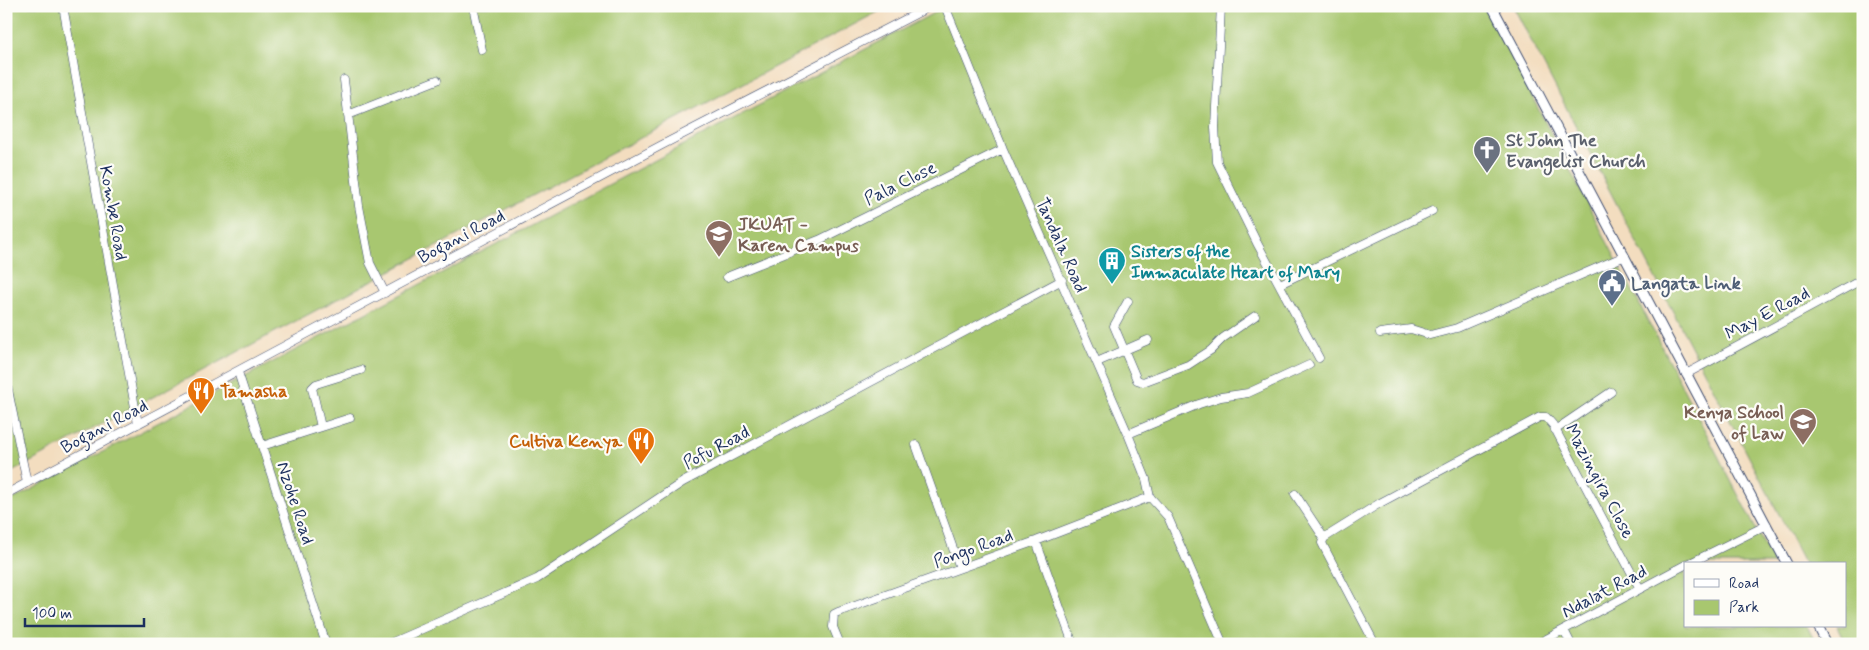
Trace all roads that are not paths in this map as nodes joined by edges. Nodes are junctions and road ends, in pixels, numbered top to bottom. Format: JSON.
{"nodes":[{"id":1,"x":63,"y":6,"type":"edge"},
{"id":2,"x":473,"y":6,"type":"edge"},
{"id":3,"x":932,"y":6,"type":"edge"},
{"id":4,"x":944,"y":6,"type":"edge"},
{"id":5,"x":1221,"y":6,"type":"edge"},
{"id":6,"x":1492,"y":6,"type":"edge"},
{"id":7,"x":482,"y":50,"type":"dead end"},
{"id":8,"x":344,"y":80,"type":"dead end"},
{"id":9,"x":437,"y":80,"type":"dead end"},
{"id":10,"x":348,"y":115,"type":"junction"},
{"id":11,"x":1003,"y":149,"type":"junction"},
{"id":12,"x":1432,"y":211,"type":"dead end"},
{"id":13,"x":1625,"y":256,"type":"junction"},
{"id":14,"x":727,"y":277,"type":"dead end"},
{"id":15,"x":1863,"y":279,"type":"edge"},
{"id":16,"x":1062,"y":280,"type":"junction"},
{"id":17,"x":1280,"y":284,"type":"junction"},
{"id":18,"x":385,"y":293,"type":"junction"},
{"id":19,"x":1128,"y":301,"type":"dead end"},
{"id":20,"x":1256,"y":316,"type":"dead end"},
{"id":21,"x":1380,"y":333,"type":"dead end"},
{"id":22,"x":1148,"y":340,"type":"dead end"},
{"id":23,"x":1125,"y":350,"type":"junction"},
{"id":24,"x":1319,"y":358,"type":"dead end"},
{"id":25,"x":1097,"y":362,"type":"junction"},
{"id":26,"x":1309,"y":365,"type":"dead end"},
{"id":27,"x":361,"y":370,"type":"dead end"},
{"id":28,"x":238,"y":372,"type":"junction"},
{"id":29,"x":1686,"y":374,"type":"junction"},
{"id":30,"x":6,"y":380,"type":"edge"},
{"id":31,"x":1611,"y":392,"type":"dead end"},
{"id":32,"x":350,"y":418,"type":"dead end"},
{"id":33,"x":138,"y":424,"type":"junction"},
{"id":34,"x":321,"y":427,"type":"junction"},
{"id":35,"x":1555,"y":430,"type":"junction"},
{"id":36,"x":1128,"y":434,"type":"junction"},
{"id":37,"x":916,"y":444,"type":"dead end"},
{"id":38,"x":262,"y":446,"type":"junction"},
{"id":39,"x":27,"y":483,"type":"junction"},
{"id":40,"x":6,"y":494,"type":"edge"},
{"id":41,"x":1295,"y":494,"type":"dead end"},
{"id":42,"x":1150,"y":497,"type":"junction"},
{"id":43,"x":1767,"y":524,"type":"junction"},
{"id":44,"x":1324,"y":538,"type":"junction"},
{"id":45,"x":1036,"y":541,"type":"junction"},
{"id":46,"x":1693,"y":562,"type":"edge"},
{"id":47,"x":1786,"y":562,"type":"edge"},
{"id":48,"x":1684,"y":567,"type":"edge"},
{"id":49,"x":960,"y":568,"type":"junction"},
{"id":50,"x":1640,"y":589,"type":"junction"},
{"id":51,"x":1819,"y":628,"type":"edge"},
{"id":52,"x":1564,"y":630,"type":"junction"},
{"id":53,"x":326,"y":644,"type":"edge"},
{"id":54,"x":388,"y":644,"type":"edge"},
{"id":55,"x":840,"y":644,"type":"edge"},
{"id":56,"x":1073,"y":644,"type":"edge"},
{"id":57,"x":1223,"y":644,"type":"edge"},
{"id":58,"x":1375,"y":644,"type":"edge"},
{"id":59,"x":1537,"y":644,"type":"edge"},
{"id":60,"x":1571,"y":644,"type":"edge"},
{"id":61,"x":1827,"y":644,"type":"edge"}],
"edges":[{"from":1,"to":33,"type":"street","name":"Kombe Road"},
{"from":2,"to":7,"type":"street"},
{"from":3,"to":18,"type":"street","name":"Bogani Road"},
{"from":4,"to":11,"type":"street","name":"Tandala Road"},
{"from":5,"to":17,"type":"street"},
{"from":6,"to":13,"type":"street"},
{"from":8,"to":10,"type":"street"},
{"from":9,"to":10,"type":"street"},
{"from":10,"to":18,"type":"street"},
{"from":11,"to":14,"type":"street","name":"Pala Close"},
{"from":11,"to":16,"type":"street","name":"Tandala Road"},
{"from":12,"to":17,"type":"street"},
{"from":13,"to":21,"type":"street"},
{"from":13,"to":29,"type":"street"},
{"from":15,"to":29,"type":"street","name":"May E Road"},
{"from":16,"to":25,"type":"street","name":"Tandala Road"},
{"from":16,"to":54,"type":"street","name":"Pofu Road"},
{"from":17,"to":24,"type":"street"},
{"from":18,"to":28,"type":"street","name":"Bogani Road"},
{"from":19,"to":23,"type":"street"},
{"from":20,"to":23,"type":"street"},
{"from":22,"to":23,"type":"street"},
{"from":23,"to":25,"type":"street"},
{"from":25,"to":36,"type":"street","name":"Tandala Road"},
{"from":26,"to":36,"type":"street"},
{"from":27,"to":34,"type":"street"},
{"from":28,"to":33,"type":"street","name":"Bogani Road"},
{"from":28,"to":38,"type":"street","name":"Nzohe Road"},
{"from":29,"to":43,"type":"street"},
{"from":30,"to":39,"type":"street"},
{"from":31,"to":35,"type":"street"},
{"from":32,"to":34,"type":"street"},
{"from":33,"to":39,"type":"street","name":"Bogani Road"},
{"from":34,"to":38,"type":"street"},
{"from":35,"to":44,"type":"street","name":"Mazingira Close"},
{"from":35,"to":50,"type":"street","name":"Mazingira Close"},
{"from":36,"to":42,"type":"street","name":"Tandala Road"},
{"from":37,"to":49,"type":"street"},
{"from":38,"to":53,"type":"street","name":"Nzohe Road"},
{"from":39,"to":40,"type":"street","name":"Bogani Road"},
{"from":41,"to":44,"type":"street"},
{"from":42,"to":45,"type":"street","name":"Pongo Road"},
{"from":42,"to":57,"type":"street"},
{"from":43,"to":46,"type":"street","name":"Ndalat Road"},
{"from":43,"to":47,"type":"street"},
{"from":44,"to":58,"type":"street"},
{"from":45,"to":49,"type":"street","name":"Pongo Road"},
{"from":45,"to":56,"type":"street"},
{"from":48,"to":50,"type":"street","name":"Ndalat Road"},
{"from":49,"to":55,"type":"street","name":"Pongo Road"},
{"from":50,"to":52,"type":"street","name":"Ndalat Road"},
{"from":51,"to":61,"type":"street"},
{"from":52,"to":59,"type":"street","name":"Ndalat Road"},
{"from":52,"to":60,"type":"street"}]}
